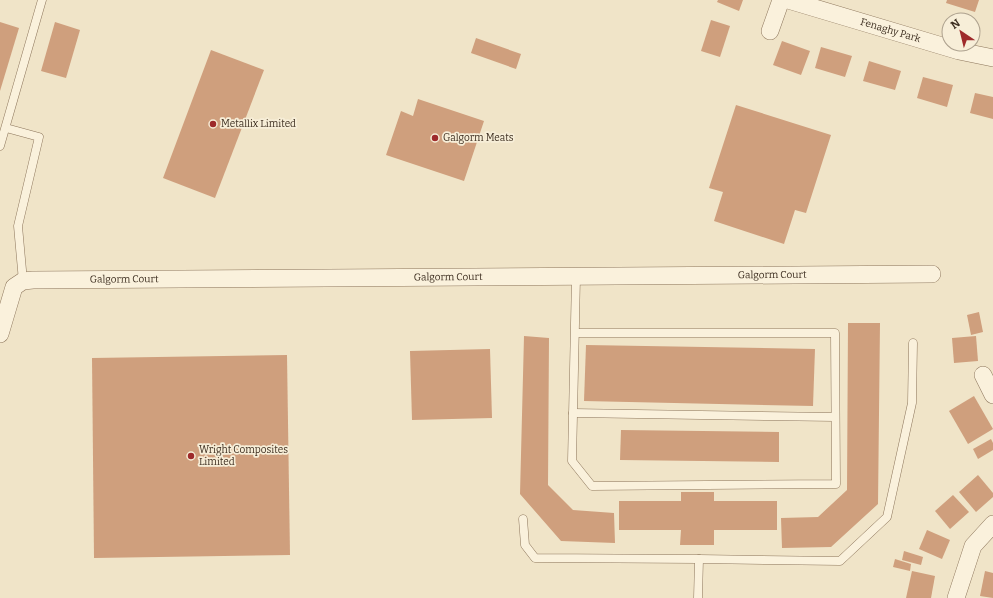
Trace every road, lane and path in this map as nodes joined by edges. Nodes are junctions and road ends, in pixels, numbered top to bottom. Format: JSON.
{"nodes":[{"id":1,"x":42,"y":0,"type":"edge"},
{"id":2,"x":781,"y":0,"type":"edge"},
{"id":3,"x":788,"y":0,"type":"edge"},
{"id":4,"x":770,"y":31,"type":"dead end"},
{"id":5,"x":993,"y":58,"type":"edge"},
{"id":6,"x":6,"y":128,"type":"junction"},
{"id":7,"x":0,"y":146,"type":"edge"},
{"id":8,"x":932,"y":274,"type":"dead end"},
{"id":9,"x":576,"y":277,"type":"junction"},
{"id":10,"x":22,"y":281,"type":"junction"},
{"id":11,"x":575,"y":333,"type":"junction"},
{"id":12,"x":0,"y":334,"type":"edge"},
{"id":13,"x":912,"y":343,"type":"dead end"},
{"id":14,"x":983,"y":375,"type":"dead end"},
{"id":15,"x":993,"y":395,"type":"edge"},
{"id":16,"x":574,"y":413,"type":"junction"},
{"id":17,"x":835,"y":417,"type":"junction"},
{"id":18,"x":523,"y":518,"type":"dead end"},
{"id":19,"x":993,"y":524,"type":"edge"},
{"id":20,"x":699,"y":559,"type":"junction"},
{"id":21,"x":698,"y":598,"type":"edge"},
{"id":22,"x":956,"y":598,"type":"edge"}],
"edges":[{"from":1,"to":6,"type":"lane"},
{"from":2,"to":4,"type":"street"},
{"from":3,"to":5,"type":"street","name":"Fenaghy Park"},
{"from":6,"to":7,"type":"lane"},
{"from":6,"to":10,"type":"lane"},
{"from":8,"to":9,"type":"street","name":"Galgorm Court"},
{"from":9,"to":10,"type":"street","name":"Galgorm Court"},
{"from":9,"to":11,"type":"lane"},
{"from":10,"to":12,"type":"street"},
{"from":11,"to":16,"type":"lane"},
{"from":11,"to":17,"type":"lane"},
{"from":13,"to":20,"type":"lane"},
{"from":14,"to":15,"type":"street"},
{"from":16,"to":17,"type":"lane"},
{"from":16,"to":17,"type":"lane"},
{"from":18,"to":20,"type":"lane"},
{"from":19,"to":22,"type":"street"},
{"from":20,"to":21,"type":"lane"}]}
